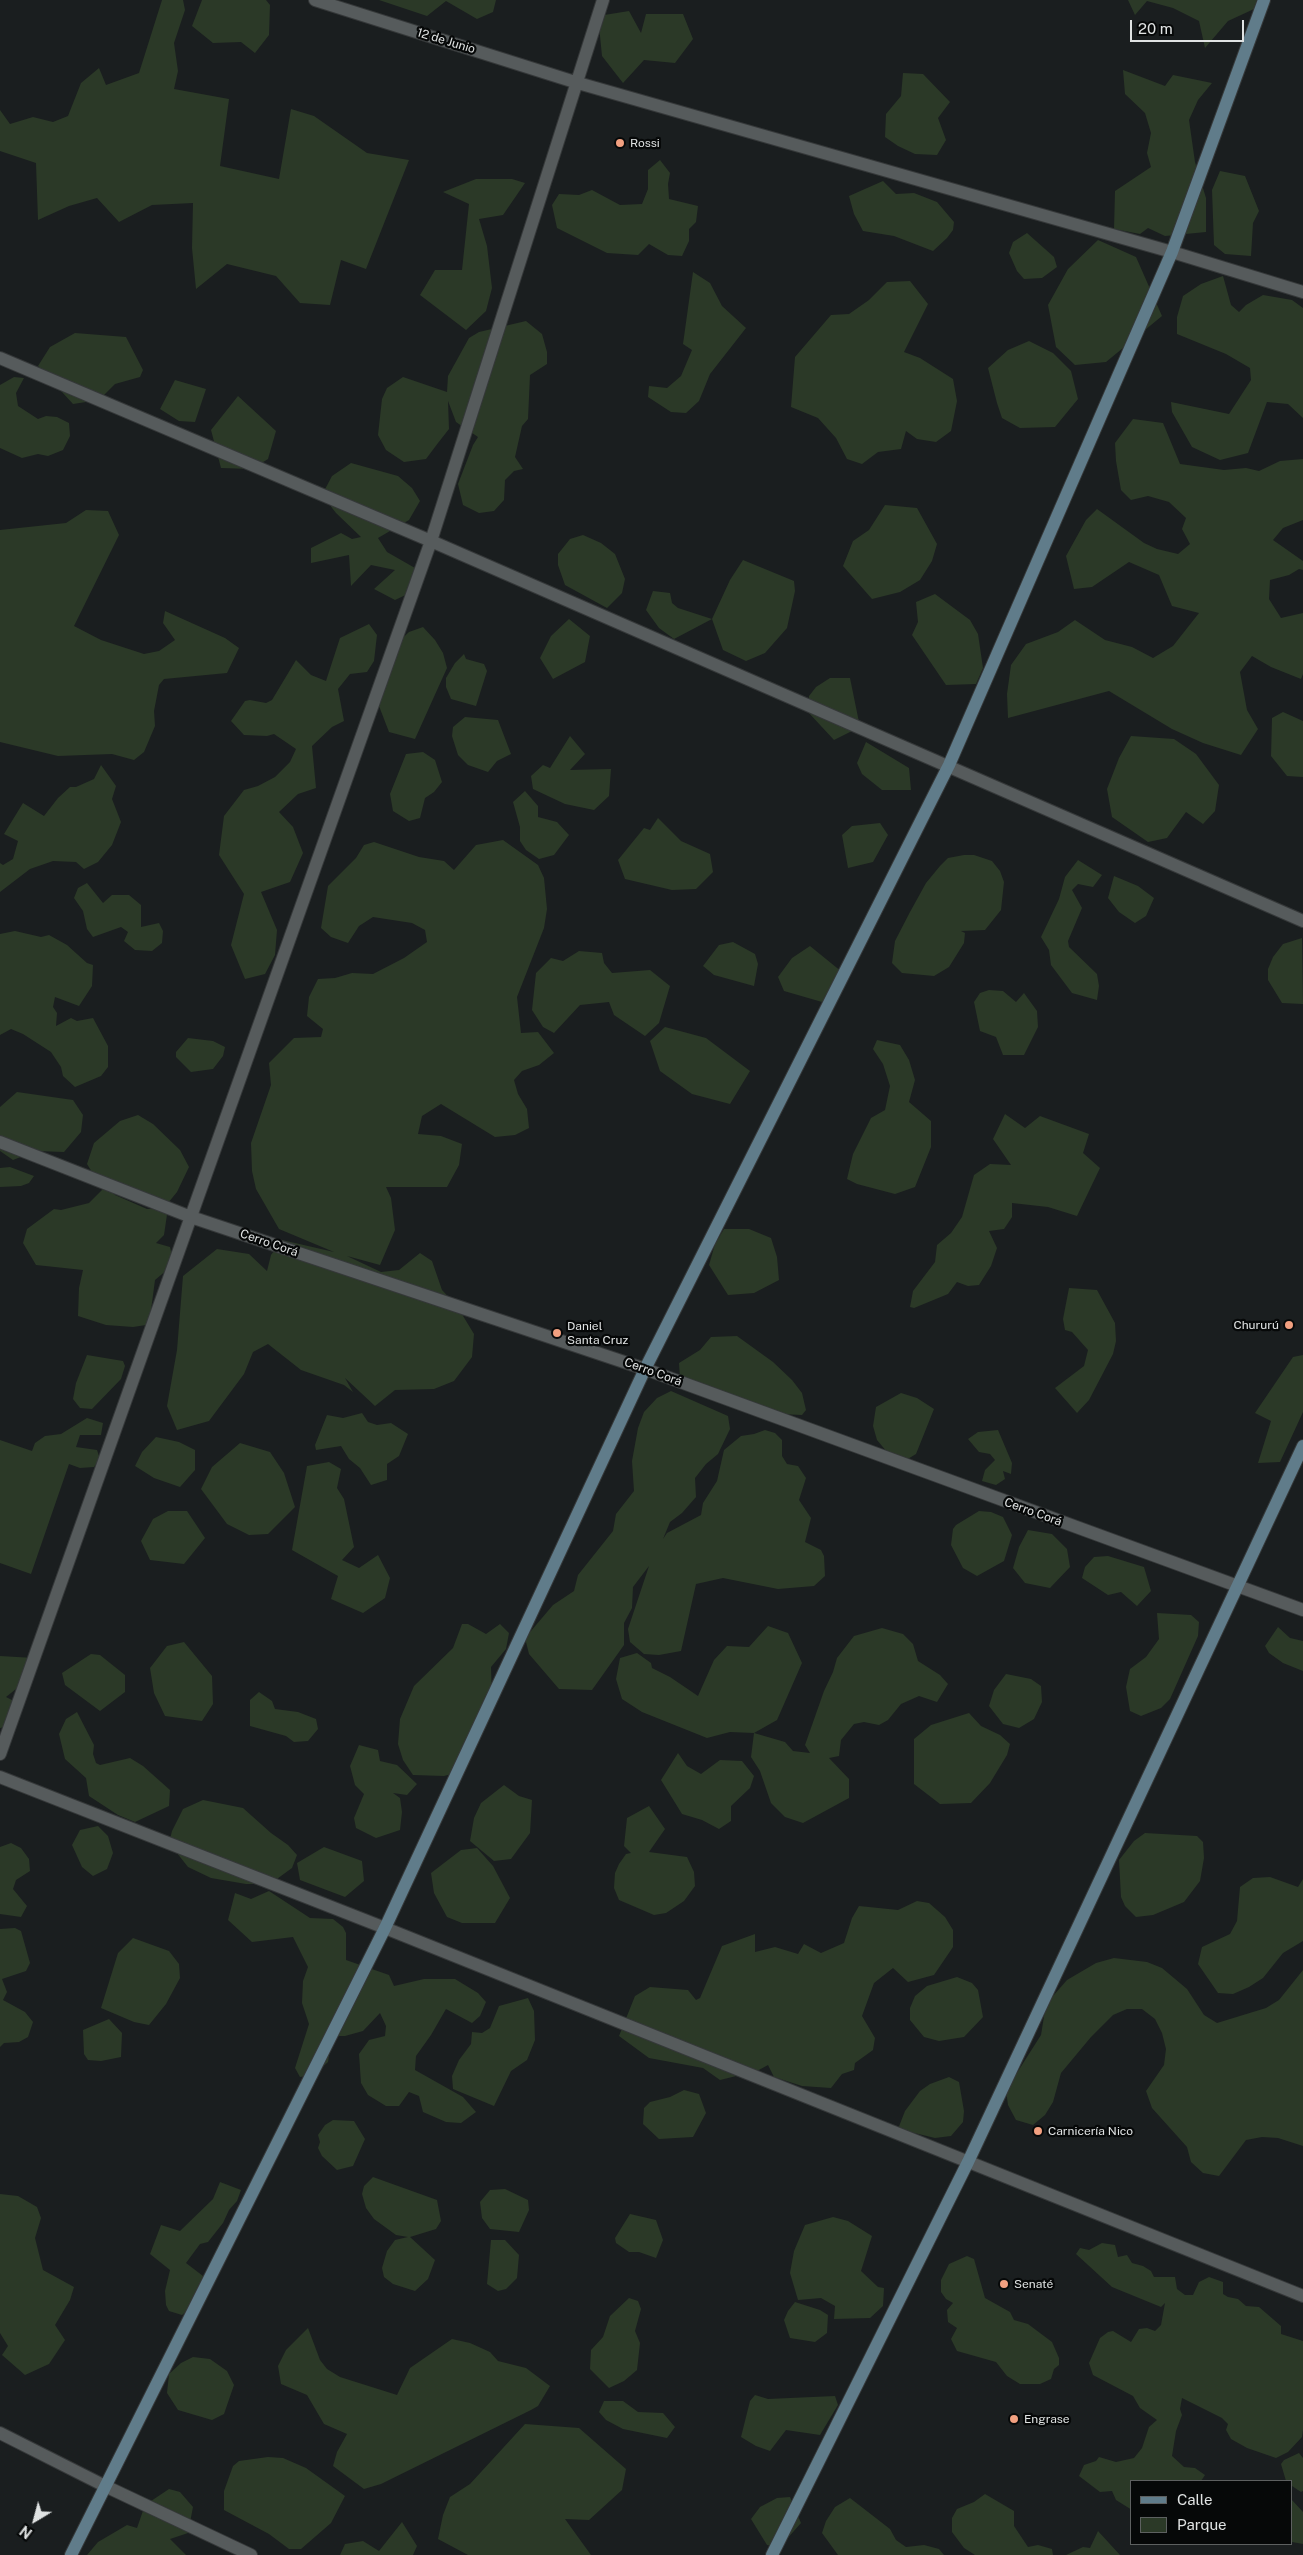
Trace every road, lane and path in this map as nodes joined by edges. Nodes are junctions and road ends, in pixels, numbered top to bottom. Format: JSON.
{"nodes":[{"id":1,"x":315,"y":0,"type":"edge"},
{"id":2,"x":603,"y":0,"type":"edge"},
{"id":3,"x":1264,"y":0,"type":"edge"},
{"id":4,"x":578,"y":83,"type":"junction"},
{"id":5,"x":1172,"y":252,"type":"junction"},
{"id":6,"x":1303,"y":292,"type":"edge"},
{"id":7,"x":0,"y":358,"type":"edge"},
{"id":8,"x":431,"y":541,"type":"junction"},
{"id":9,"x":948,"y":765,"type":"junction"},
{"id":10,"x":1303,"y":921,"type":"edge"},
{"id":11,"x":0,"y":1142,"type":"edge"},
{"id":12,"x":190,"y":1217,"type":"junction"},
{"id":13,"x":645,"y":1369,"type":"junction"},
{"id":14,"x":1303,"y":1446,"type":"edge"},
{"id":15,"x":1236,"y":1587,"type":"junction"},
{"id":16,"x":1303,"y":1610,"type":"edge"},
{"id":17,"x":0,"y":1754,"type":"edge"},
{"id":18,"x":0,"y":1777,"type":"edge"},
{"id":19,"x":385,"y":1928,"type":"junction"},
{"id":20,"x":968,"y":2162,"type":"junction"},
{"id":21,"x":1303,"y":2296,"type":"edge"},
{"id":22,"x":0,"y":2433,"type":"edge"},
{"id":23,"x":105,"y":2486,"type":"junction"},
{"id":24,"x":71,"y":2555,"type":"edge"},
{"id":25,"x":251,"y":2555,"type":"edge"},
{"id":26,"x":772,"y":2555,"type":"edge"}],
"edges":[{"from":1,"to":4,"type":"street","name":"12 de Junio"},
{"from":2,"to":4,"type":"street"},
{"from":3,"to":5,"type":"main road"},
{"from":4,"to":5,"type":"street","name":"12 de Junio"},
{"from":4,"to":8,"type":"street"},
{"from":5,"to":6,"type":"street","name":"12 de Junio"},
{"from":5,"to":9,"type":"main road"},
{"from":7,"to":8,"type":"street"},
{"from":8,"to":9,"type":"street"},
{"from":8,"to":12,"type":"street"},
{"from":9,"to":10,"type":"street"},
{"from":9,"to":13,"type":"main road"},
{"from":11,"to":12,"type":"street","name":"Cerro Corá"},
{"from":12,"to":13,"type":"street","name":"Cerro Corá"},
{"from":12,"to":17,"type":"street"},
{"from":13,"to":15,"type":"street","name":"Cerro Corá"},
{"from":13,"to":19,"type":"main road"},
{"from":14,"to":15,"type":"main road"},
{"from":15,"to":16,"type":"street","name":"Cerro Corá"},
{"from":15,"to":20,"type":"main road"},
{"from":18,"to":19,"type":"street"},
{"from":19,"to":20,"type":"street"},
{"from":19,"to":23,"type":"main road"},
{"from":20,"to":21,"type":"street"},
{"from":20,"to":26,"type":"main road"},
{"from":22,"to":23,"type":"street"},
{"from":23,"to":24,"type":"main road"},
{"from":23,"to":25,"type":"street"}]}
